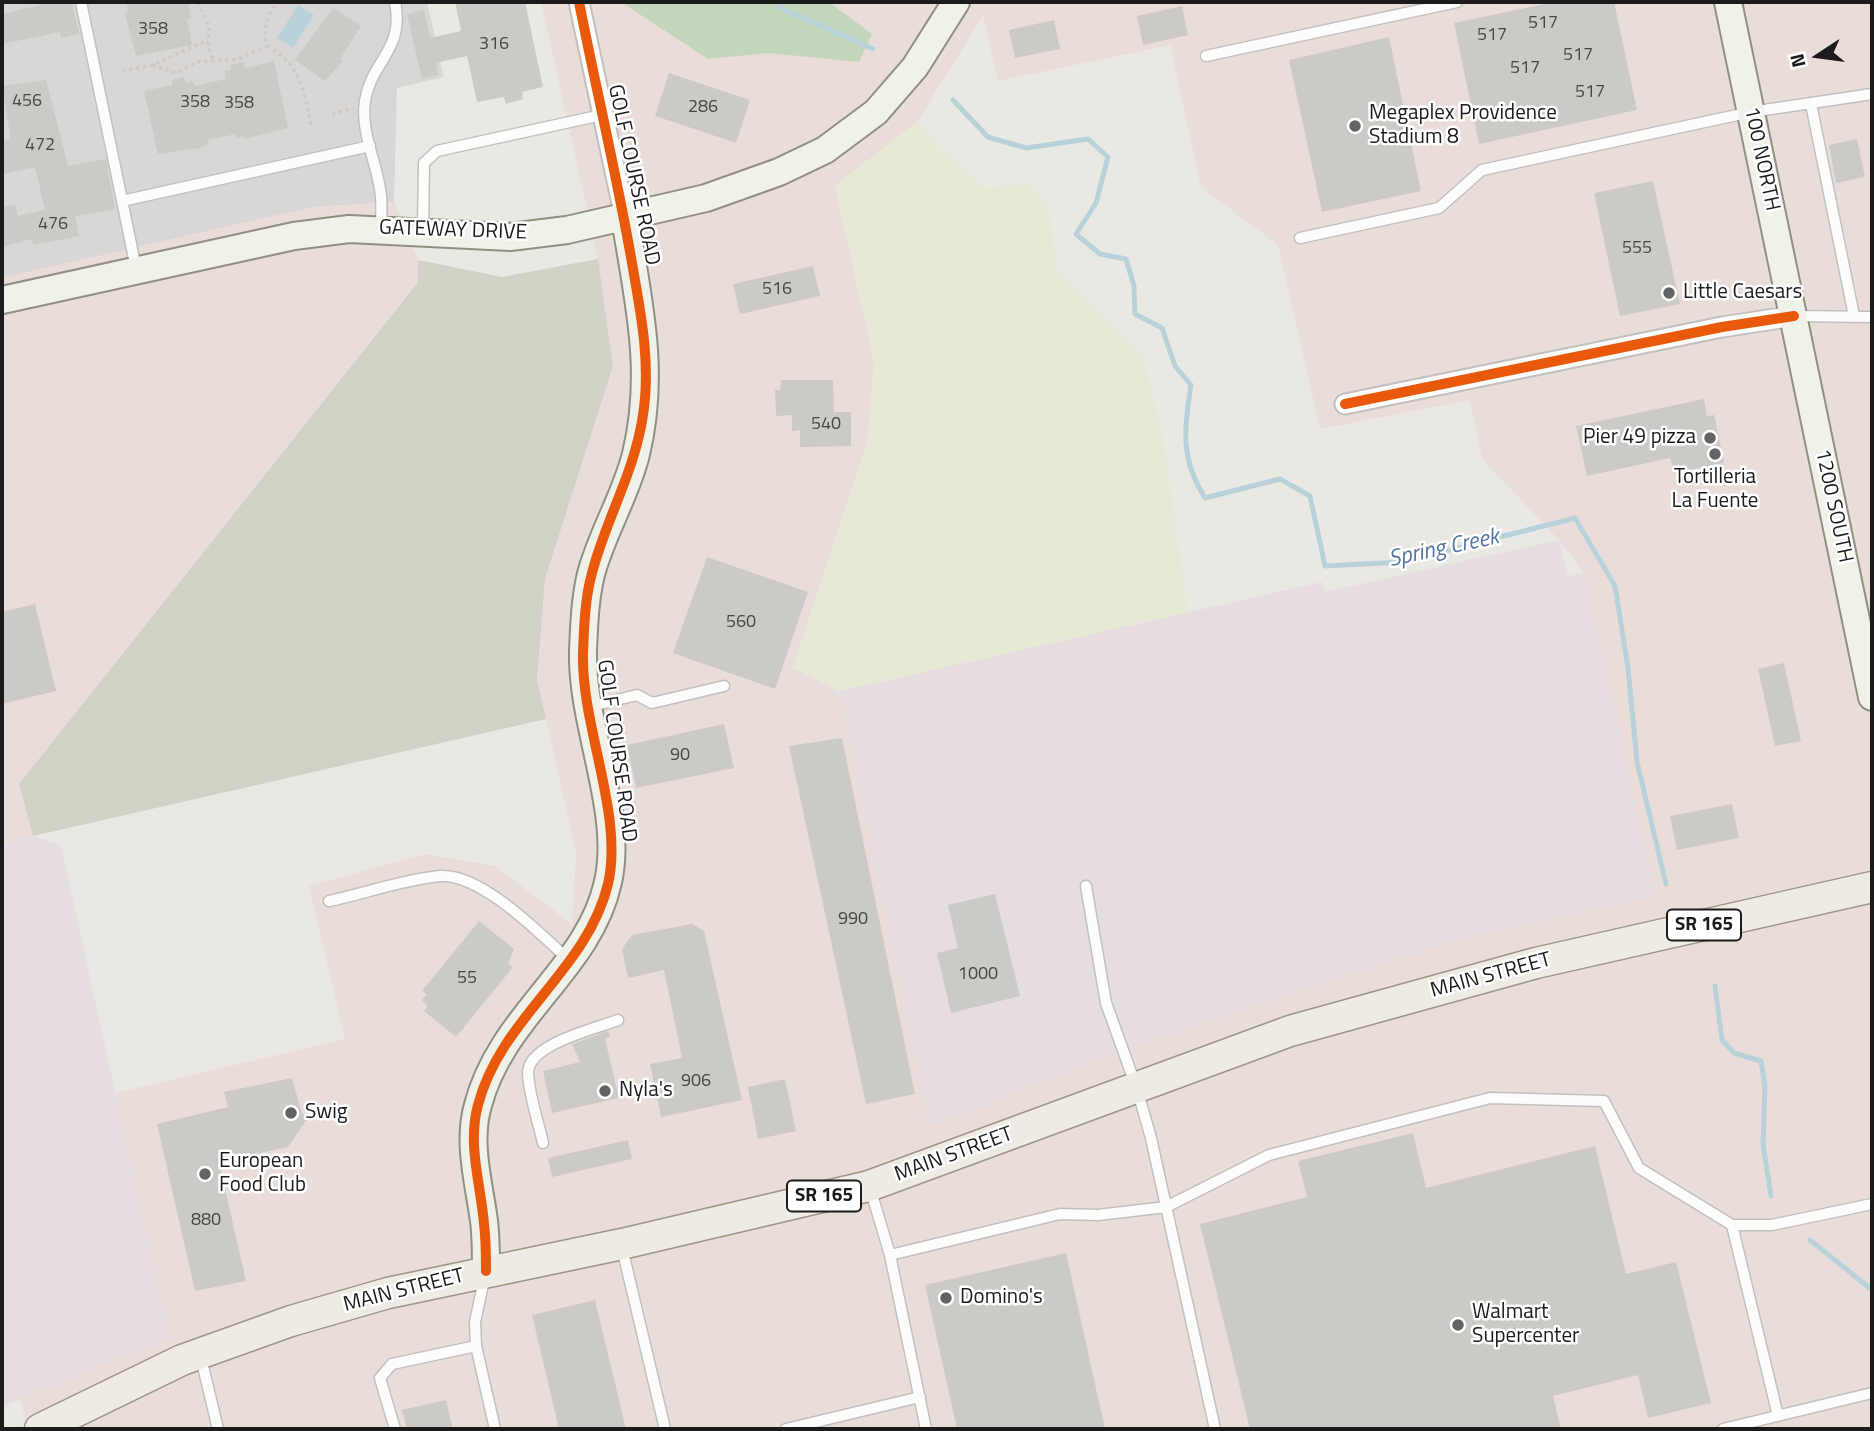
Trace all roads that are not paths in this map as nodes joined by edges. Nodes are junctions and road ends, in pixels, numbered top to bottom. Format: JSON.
{"nodes":[{"id":1,"x":80,"y":2,"type":"edge"},
{"id":2,"x":395,"y":2,"type":"edge"},
{"id":3,"x":579,"y":2,"type":"edge"},
{"id":4,"x":956,"y":2,"type":"edge"},
{"id":5,"x":1457,"y":2,"type":"edge"},
{"id":6,"x":1728,"y":2,"type":"edge"},
{"id":7,"x":1206,"y":56,"type":"dead end"},
{"id":8,"x":1872,"y":94,"type":"edge"},
{"id":9,"x":1811,"y":104,"type":"junction"},
{"id":10,"x":1751,"y":112,"type":"junction"},
{"id":11,"x":601,"y":115,"type":"junction"},
{"id":12,"x":370,"y":146,"type":"junction"},
{"id":13,"x":122,"y":201,"type":"junction"},
{"id":14,"x":625,"y":218,"type":"junction"},
{"id":15,"x":381,"y":229,"type":"junction"},
{"id":16,"x":423,"y":232,"type":"junction"},
{"id":17,"x":1300,"y":238,"type":"dead end"},
{"id":18,"x":137,"y":271,"type":"junction"},
{"id":19,"x":2,"y":300,"type":"edge"},
{"id":20,"x":1794,"y":316,"type":"junction"},
{"id":21,"x":1854,"y":316,"type":"junction"},
{"id":22,"x":1872,"y":317,"type":"edge"},
{"id":23,"x":1345,"y":404,"type":"dead end"},
{"id":24,"x":1868,"y":658,"type":"edge"},
{"id":25,"x":724,"y":686,"type":"dead end"},
{"id":26,"x":1872,"y":697,"type":"edge"},
{"id":27,"x":588,"y":707,"type":"junction"},
{"id":28,"x":1086,"y":886,"type":"dead end"},
{"id":29,"x":1872,"y":887,"type":"edge"},
{"id":30,"x":329,"y":901,"type":"dead end"},
{"id":31,"x":569,"y":960,"type":"junction"},
{"id":32,"x":618,"y":1020,"type":"dead end"},
{"id":33,"x":1137,"y":1089,"type":"junction"},
{"id":34,"x":543,"y":1143,"type":"dead end"},
{"id":35,"x":869,"y":1186,"type":"junction"},
{"id":36,"x":1872,"y":1204,"type":"edge"},
{"id":37,"x":1166,"y":1207,"type":"junction"},
{"id":38,"x":1732,"y":1225,"type":"junction"},
{"id":39,"x":622,"y":1244,"type":"junction"},
{"id":40,"x":890,"y":1255,"type":"junction"},
{"id":41,"x":486,"y":1271,"type":"junction"},
{"id":42,"x":476,"y":1346,"type":"junction"},
{"id":43,"x":199,"y":1354,"type":"junction"},
{"id":44,"x":1872,"y":1393,"type":"edge"},
{"id":45,"x":920,"y":1397,"type":"junction"},
{"id":46,"x":1779,"y":1416,"type":"junction"},
{"id":47,"x":40,"y":1429,"type":"edge"},
{"id":48,"x":218,"y":1429,"type":"edge"},
{"id":49,"x":395,"y":1429,"type":"edge"},
{"id":50,"x":495,"y":1429,"type":"edge"},
{"id":51,"x":665,"y":1429,"type":"edge"},
{"id":52,"x":786,"y":1429,"type":"edge"},
{"id":53,"x":926,"y":1429,"type":"edge"},
{"id":54,"x":1215,"y":1429,"type":"edge"},
{"id":55,"x":1724,"y":1429,"type":"edge"}],
"edges":[{"from":1,"to":13,"type":"lane"},
{"from":2,"to":12,"type":"lane"},
{"from":3,"to":11,"type":"street","name":"GOLF COURSE ROAD"},
{"from":4,"to":14,"type":"main road","name":"GATEWAY DRIVE"},
{"from":5,"to":7,"type":"lane"},
{"from":6,"to":10,"type":"main road","name":"100 NORTH"},
{"from":8,"to":9,"type":"lane"},
{"from":9,"to":10,"type":"lane"},
{"from":9,"to":21,"type":"lane"},
{"from":10,"to":17,"type":"lane"},
{"from":10,"to":20,"type":"main road","name":"100 NORTH"},
{"from":11,"to":14,"type":"street","name":"GOLF COURSE ROAD"},
{"from":11,"to":16,"type":"lane"},
{"from":12,"to":13,"type":"lane"},
{"from":12,"to":15,"type":"lane"},
{"from":13,"to":18,"type":"lane"},
{"from":14,"to":16,"type":"main road","name":"GATEWAY DRIVE"},
{"from":14,"to":27,"type":"main road","name":"GOLF COURSE ROAD"},
{"from":15,"to":16,"type":"main road","name":"GATEWAY DRIVE"},
{"from":15,"to":18,"type":"main road","name":"GATEWAY DRIVE"},
{"from":18,"to":19,"type":"main road","name":"GATEWAY DRIVE"},
{"from":20,"to":21,"type":"lane"},
{"from":20,"to":23,"type":"street"},
{"from":20,"to":24,"type":"main road","name":"1200 SOUTH"},
{"from":21,"to":22,"type":"lane"},
{"from":24,"to":26,"type":"main road","name":"1200 SOUTH"},
{"from":25,"to":27,"type":"lane"},
{"from":27,"to":31,"type":"main road","name":"GOLF COURSE ROAD"},
{"from":28,"to":33,"type":"lane"},
{"from":29,"to":33,"type":"main road","name":"MAIN STREET","number":"SR 165"},
{"from":30,"to":31,"type":"lane"},
{"from":31,"to":41,"type":"main road","name":"GOLF COURSE ROAD"},
{"from":32,"to":34,"type":"lane"},
{"from":33,"to":35,"type":"main road","name":"MAIN STREET","number":"SR 165"},
{"from":33,"to":37,"type":"lane"},
{"from":35,"to":39,"type":"main road","name":"MAIN STREET","number":"SR 165"},
{"from":35,"to":40,"type":"lane"},
{"from":36,"to":38,"type":"lane"},
{"from":37,"to":38,"type":"lane"},
{"from":37,"to":40,"type":"lane"},
{"from":37,"to":54,"type":"lane"},
{"from":38,"to":46,"type":"lane"},
{"from":39,"to":41,"type":"main road","name":"MAIN STREET","number":"SR 165"},
{"from":39,"to":51,"type":"lane"},
{"from":40,"to":45,"type":"lane"},
{"from":41,"to":42,"type":"lane"},
{"from":41,"to":43,"type":"main road","name":"MAIN STREET","number":"SR 165"},
{"from":42,"to":49,"type":"lane"},
{"from":42,"to":50,"type":"lane"},
{"from":43,"to":47,"type":"main road","name":"MAIN STREET","number":"SR 165"},
{"from":43,"to":48,"type":"lane"},
{"from":44,"to":46,"type":"lane"},
{"from":45,"to":52,"type":"lane"},
{"from":45,"to":53,"type":"lane"},
{"from":46,"to":55,"type":"lane"}]}
